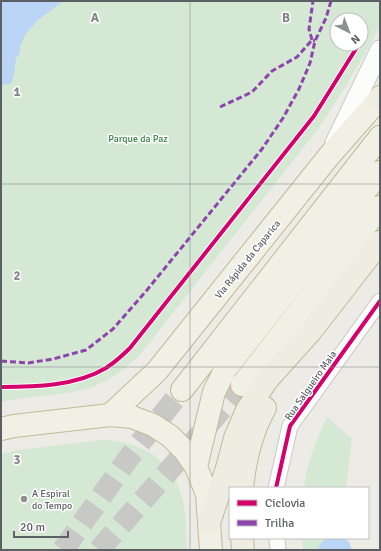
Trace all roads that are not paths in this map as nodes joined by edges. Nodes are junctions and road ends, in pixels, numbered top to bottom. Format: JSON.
{"nodes":[{"id":1,"x":380,"y":50,"type":"edge"},
{"id":2,"x":380,"y":98,"type":"edge"},
{"id":3,"x":380,"y":137,"type":"edge"},
{"id":4,"x":329,"y":156,"type":"junction"},
{"id":5,"x":380,"y":172,"type":"edge"},
{"id":6,"x":380,"y":207,"type":"edge"},
{"id":7,"x":380,"y":242,"type":"edge"},
{"id":8,"x":380,"y":301,"type":"edge"},
{"id":9,"x":310,"y":331,"type":"junction"},
{"id":10,"x":242,"y":385,"type":"tunnel mouth"},
{"id":11,"x":182,"y":390,"type":"tunnel mouth"},
{"id":12,"x":110,"y":415,"type":"junction"},
{"id":13,"x":1,"y":429,"type":"edge"},
{"id":14,"x":196,"y":467,"type":"junction"},
{"id":15,"x":242,"y":487,"type":"edge"},
{"id":16,"x":276,"y":487,"type":"edge"},
{"id":17,"x":209,"y":523,"type":"junction"},
{"id":18,"x":242,"y":539,"type":"edge"},
{"id":19,"x":277,"y":539,"type":"edge"},
{"id":20,"x":211,"y":550,"type":"edge"},
{"id":21,"x":243,"y":550,"type":"edge"},
{"id":22,"x":278,"y":550,"type":"edge"}],
"edges":[{"from":1,"to":4,"type":"street"},
{"from":2,"to":4,"type":"highway","name":"Via Rápida da Caparica"},
{"from":3,"to":11,"type":"highway"},
{"from":4,"to":12,"type":"highway","name":"Via Rápida da Caparica"},
{"from":5,"to":14,"type":"highway"},
{"from":6,"to":10,"type":"highway"},
{"from":7,"to":9,"type":"highway"},
{"from":8,"to":16,"type":"street","name":"Rua Salgueiro Maia"},
{"from":9,"to":15,"type":"highway"},
{"from":9,"to":17,"type":"highway"},
{"from":12,"to":13,"type":"highway"},
{"from":12,"to":14,"type":"highway"},
{"from":14,"to":17,"type":"highway"},
{"from":17,"to":20,"type":"highway"},
{"from":18,"to":21,"type":"highway"},
{"from":19,"to":22,"type":"street"}]}
